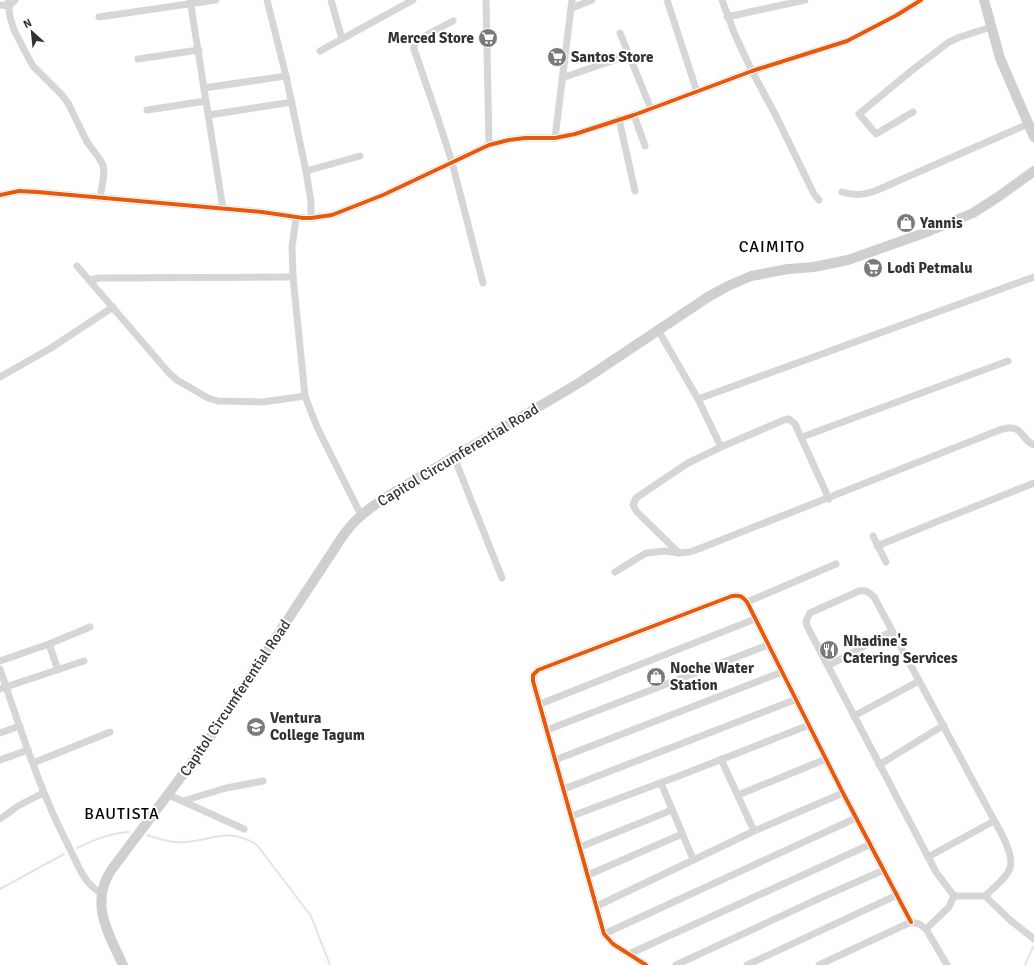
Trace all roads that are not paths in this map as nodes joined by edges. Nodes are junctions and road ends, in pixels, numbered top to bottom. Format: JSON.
{"nodes":[{"id":1,"x":15,"y":0,"type":"edge"},
{"id":2,"x":216,"y":0,"type":"edge"},
{"id":3,"x":267,"y":0,"type":"edge"},
{"id":4,"x":331,"y":0,"type":"edge"},
{"id":5,"x":413,"y":0,"type":"edge"},
{"id":6,"x":486,"y":0,"type":"edge"},
{"id":7,"x":572,"y":0,"type":"edge"},
{"id":8,"x":592,"y":0,"type":"edge"},
{"id":9,"x":667,"y":0,"type":"edge"},
{"id":10,"x":722,"y":0,"type":"edge"},
{"id":11,"x":805,"y":0,"type":"edge"},
{"id":12,"x":922,"y":0,"type":"edge"},
{"id":13,"x":984,"y":0,"type":"edge"},
{"id":14,"x":190,"y":2,"type":"edge"},
{"id":15,"x":8,"y":3,"type":"edge"},
{"id":16,"x":0,"y":5,"type":"edge"},
{"id":17,"x":572,"y":8,"type":"junction"},
{"id":18,"x":727,"y":16,"type":"junction"},
{"id":19,"x":99,"y":17,"type":"dead end"},
{"id":20,"x":453,"y":21,"type":"dead end"},
{"id":21,"x":991,"y":28,"type":"junction"},
{"id":22,"x":620,"y":33,"type":"dead end"},
{"id":23,"x":342,"y":39,"type":"junction"},
{"id":24,"x":199,"y":50,"type":"junction"},
{"id":25,"x":320,"y":51,"type":"dead end"},
{"id":26,"x":629,"y":55,"type":"junction"},
{"id":27,"x":138,"y":59,"type":"dead end"},
{"id":28,"x":752,"y":71,"type":"junction"},
{"id":29,"x":286,"y":76,"type":"junction"},
{"id":30,"x":562,"y":78,"type":"junction"},
{"id":31,"x":204,"y":88,"type":"junction"},
{"id":32,"x":698,"y":92,"type":"junction"},
{"id":33,"x":206,"y":101,"type":"junction"},
{"id":34,"x":292,"y":102,"type":"junction"},
{"id":35,"x":651,"y":109,"type":"junction"},
{"id":36,"x":147,"y":110,"type":"dead end"},
{"id":37,"x":913,"y":112,"type":"dead end"},
{"id":38,"x":208,"y":115,"type":"junction"},
{"id":39,"x":634,"y":115,"type":"junction"},
{"id":40,"x":619,"y":119,"type":"junction"},
{"id":41,"x":1028,"y":124,"type":"junction"},
{"id":42,"x":1034,"y":137,"type":"edge"},
{"id":43,"x":555,"y":138,"type":"junction"},
{"id":44,"x":489,"y":145,"type":"junction"},
{"id":45,"x":645,"y":146,"type":"dead end"},
{"id":46,"x":360,"y":156,"type":"dead end"},
{"id":47,"x":452,"y":162,"type":"junction"},
{"id":48,"x":306,"y":171,"type":"junction"},
{"id":49,"x":1034,"y":171,"type":"edge"},
{"id":50,"x":635,"y":191,"type":"dead end"},
{"id":51,"x":842,"y":192,"type":"dead end"},
{"id":52,"x":0,"y":195,"type":"edge"},
{"id":53,"x":100,"y":198,"type":"junction"},
{"id":54,"x":819,"y":200,"type":"dead end"},
{"id":55,"x":223,"y":209,"type":"junction"},
{"id":56,"x":296,"y":218,"type":"junction"},
{"id":57,"x":311,"y":218,"type":"junction"},
{"id":58,"x":77,"y":266,"type":"dead end"},
{"id":59,"x":293,"y":277,"type":"junction"},
{"id":60,"x":1034,"y":277,"type":"edge"},
{"id":61,"x":90,"y":280,"type":"junction"},
{"id":62,"x":483,"y":282,"type":"dead end"},
{"id":63,"x":113,"y":307,"type":"junction"},
{"id":64,"x":658,"y":330,"type":"junction"},
{"id":65,"x":1008,"y":361,"type":"dead end"},
{"id":66,"x":0,"y":377,"type":"edge"},
{"id":67,"x":305,"y":396,"type":"junction"},
{"id":68,"x":698,"y":399,"type":"junction"},
{"id":69,"x":802,"y":437,"type":"junction"},
{"id":70,"x":1034,"y":445,"type":"edge"},
{"id":71,"x":721,"y":447,"type":"junction"},
{"id":72,"x":454,"y":458,"type":"junction"},
{"id":73,"x":1034,"y":483,"type":"edge"},
{"id":74,"x":829,"y":499,"type":"junction"},
{"id":75,"x":361,"y":515,"type":"junction"},
{"id":76,"x":873,"y":536,"type":"dead end"},
{"id":77,"x":877,"y":546,"type":"junction"},
{"id":78,"x":679,"y":553,"type":"junction"},
{"id":79,"x":886,"y":562,"type":"dead end"},
{"id":80,"x":836,"y":564,"type":"dead end"},
{"id":81,"x":615,"y":572,"type":"dead end"},
{"id":82,"x":502,"y":578,"type":"dead end"},
{"id":83,"x":747,"y":602,"type":"junction"},
{"id":84,"x":755,"y":619,"type":"junction"},
{"id":85,"x":90,"y":627,"type":"dead end"},
{"id":86,"x":892,"y":631,"type":"junction"},
{"id":87,"x":49,"y":644,"type":"junction"},
{"id":88,"x":768,"y":645,"type":"junction"},
{"id":89,"x":0,"y":661,"type":"edge"},
{"id":90,"x":84,"y":661,"type":"dead end"},
{"id":91,"x":828,"y":666,"type":"junction"},
{"id":92,"x":0,"y":669,"type":"edge"},
{"id":93,"x":58,"y":670,"type":"junction"},
{"id":94,"x":782,"y":672,"type":"junction"},
{"id":95,"x":919,"y":681,"type":"junction"},
{"id":96,"x":3,"y":688,"type":"edge"},
{"id":97,"x":797,"y":699,"type":"junction"},
{"id":98,"x":540,"y":704,"type":"junction"},
{"id":99,"x":854,"y":716,"type":"junction"},
{"id":100,"x":809,"y":725,"type":"junction"},
{"id":101,"x":944,"y":725,"type":"junction"},
{"id":102,"x":20,"y":726,"type":"junction"},
{"id":103,"x":547,"y":730,"type":"junction"},
{"id":104,"x":110,"y":732,"type":"dead end"},
{"id":105,"x":0,"y":733,"type":"edge"},
{"id":106,"x":28,"y":750,"type":"junction"},
{"id":107,"x":721,"y":759,"type":"junction"},
{"id":108,"x":826,"y":759,"type":"junction"},
{"id":109,"x":0,"y":760,"type":"edge"},
{"id":110,"x":555,"y":760,"type":"junction"},
{"id":111,"x":33,"y":763,"type":"junction"},
{"id":112,"x":879,"y":765,"type":"junction"},
{"id":113,"x":263,"y":781,"type":"dead end"},
{"id":114,"x":660,"y":783,"type":"junction"},
{"id":115,"x":564,"y":788,"type":"junction"},
{"id":116,"x":843,"y":793,"type":"junction"},
{"id":117,"x":43,"y":794,"type":"junction"},
{"id":118,"x":169,"y":795,"type":"junction"},
{"id":119,"x":738,"y":795,"type":"junction"},
{"id":120,"x":183,"y":801,"type":"junction"},
{"id":121,"x":672,"y":810,"type":"junction"},
{"id":122,"x":572,"y":816,"type":"junction"},
{"id":123,"x":856,"y":818,"type":"junction"},
{"id":124,"x":0,"y":819,"type":"edge"},
{"id":125,"x":994,"y":821,"type":"junction"},
{"id":126,"x":244,"y":829,"type":"dead end"},
{"id":127,"x":754,"y":831,"type":"junction"},
{"id":128,"x":682,"y":834,"type":"junction"},
{"id":129,"x":871,"y":844,"type":"junction"},
{"id":130,"x":580,"y":847,"type":"junction"},
{"id":131,"x":928,"y":857,"type":"junction"},
{"id":132,"x":693,"y":859,"type":"junction"},
{"id":133,"x":884,"y":870,"type":"junction"},
{"id":134,"x":588,"y":875,"type":"junction"},
{"id":135,"x":101,"y":893,"type":"junction"},
{"id":136,"x":897,"y":896,"type":"junction"},
{"id":137,"x":954,"y":896,"type":"junction"},
{"id":138,"x":985,"y":896,"type":"junction"},
{"id":139,"x":597,"y":906,"type":"junction"},
{"id":140,"x":911,"y":922,"type":"junction"},
{"id":141,"x":926,"y":929,"type":"junction"},
{"id":142,"x":604,"y":934,"type":"junction"},
{"id":143,"x":1034,"y":939,"type":"edge"},
{"id":144,"x":629,"y":954,"type":"junction"},
{"id":145,"x":123,"y":965,"type":"edge"},
{"id":146,"x":646,"y":965,"type":"edge"},
{"id":147,"x":676,"y":965,"type":"edge"},
{"id":148,"x":747,"y":965,"type":"edge"},
{"id":149,"x":819,"y":965,"type":"edge"},
{"id":150,"x":947,"y":965,"type":"edge"}],
"edges":[{"from":1,"to":15,"type":"street"},
{"from":2,"to":14,"type":"street"},
{"from":3,"to":29,"type":"street"},
{"from":4,"to":23,"type":"street"},
{"from":5,"to":23,"type":"street"},
{"from":6,"to":44,"type":"street"},
{"from":7,"to":17,"type":"street"},
{"from":8,"to":17,"type":"street"},
{"from":9,"to":32,"type":"street"},
{"from":10,"to":18,"type":"street"},
{"from":11,"to":18,"type":"street"},
{"from":12,"to":28,"type":"street"},
{"from":13,"to":21,"type":"main road"},
{"from":14,"to":19,"type":"street"},
{"from":14,"to":24,"type":"street"},
{"from":15,"to":16,"type":"street"},
{"from":15,"to":53,"type":"street"},
{"from":17,"to":30,"type":"street"},
{"from":18,"to":28,"type":"street"},
{"from":20,"to":47,"type":"street"},
{"from":21,"to":37,"type":"street"},
{"from":21,"to":41,"type":"main road"},
{"from":22,"to":26,"type":"street"},
{"from":23,"to":25,"type":"street"},
{"from":24,"to":27,"type":"street"},
{"from":24,"to":31,"type":"street"},
{"from":26,"to":30,"type":"street"},
{"from":26,"to":35,"type":"street"},
{"from":28,"to":32,"type":"street"},
{"from":28,"to":54,"type":"street"},
{"from":29,"to":31,"type":"street"},
{"from":29,"to":34,"type":"street"},
{"from":30,"to":43,"type":"street"},
{"from":31,"to":33,"type":"street"},
{"from":32,"to":35,"type":"street"},
{"from":33,"to":36,"type":"street"},
{"from":33,"to":38,"type":"street"},
{"from":34,"to":38,"type":"street"},
{"from":34,"to":48,"type":"street"},
{"from":35,"to":39,"type":"street"},
{"from":38,"to":55,"type":"street"},
{"from":39,"to":40,"type":"street"},
{"from":39,"to":45,"type":"street"},
{"from":40,"to":43,"type":"street"},
{"from":40,"to":50,"type":"street"},
{"from":41,"to":42,"type":"main road"},
{"from":41,"to":51,"type":"street"},
{"from":43,"to":44,"type":"street"},
{"from":44,"to":47,"type":"street"},
{"from":46,"to":48,"type":"street"},
{"from":47,"to":57,"type":"street"},
{"from":47,"to":62,"type":"street"},
{"from":48,"to":57,"type":"street"},
{"from":49,"to":64,"type":"main road","name":"Capitol Circumferential Road"},
{"from":52,"to":53,"type":"street"},
{"from":53,"to":55,"type":"street"},
{"from":55,"to":56,"type":"street"},
{"from":56,"to":57,"type":"street"},
{"from":56,"to":59,"type":"street"},
{"from":58,"to":61,"type":"street"},
{"from":59,"to":61,"type":"street"},
{"from":59,"to":67,"type":"street"},
{"from":60,"to":68,"type":"street"},
{"from":61,"to":63,"type":"street"},
{"from":63,"to":66,"type":"street"},
{"from":63,"to":67,"type":"street"},
{"from":64,"to":68,"type":"street"},
{"from":64,"to":72,"type":"main road","name":"Capitol Circumferential Road"},
{"from":65,"to":69,"type":"street"},
{"from":67,"to":75,"type":"street"},
{"from":68,"to":71,"type":"street"},
{"from":69,"to":71,"type":"street"},
{"from":69,"to":74,"type":"street"},
{"from":70,"to":74,"type":"street"},
{"from":71,"to":78,"type":"street"},
{"from":72,"to":75,"type":"main road","name":"Capitol Circumferential Road"},
{"from":72,"to":82,"type":"street"},
{"from":73,"to":77,"type":"street"},
{"from":74,"to":78,"type":"street"},
{"from":75,"to":118,"type":"main road","name":"Capitol Circumferential Road"},
{"from":76,"to":77,"type":"street"},
{"from":77,"to":79,"type":"street"},
{"from":78,"to":81,"type":"street"},
{"from":80,"to":83,"type":"street"},
{"from":83,"to":84,"type":"street"},
{"from":83,"to":98,"type":"street"},
{"from":84,"to":88,"type":"street"},
{"from":84,"to":98,"type":"street"},
{"from":85,"to":87,"type":"street"},
{"from":86,"to":91,"type":"street"},
{"from":86,"to":91,"type":"street"},
{"from":86,"to":95,"type":"street"},
{"from":87,"to":89,"type":"street"},
{"from":87,"to":93,"type":"street"},
{"from":88,"to":94,"type":"street"},
{"from":88,"to":103,"type":"street"},
{"from":90,"to":93,"type":"street"},
{"from":91,"to":99,"type":"street"},
{"from":92,"to":96,"type":"street"},
{"from":93,"to":96,"type":"street"},
{"from":94,"to":97,"type":"street"},
{"from":94,"to":110,"type":"street"},
{"from":95,"to":99,"type":"street"},
{"from":95,"to":101,"type":"street"},
{"from":96,"to":102,"type":"street"},
{"from":97,"to":100,"type":"street"},
{"from":97,"to":115,"type":"street"},
{"from":98,"to":103,"type":"street"},
{"from":99,"to":112,"type":"street"},
{"from":100,"to":107,"type":"street"},
{"from":100,"to":108,"type":"street"},
{"from":101,"to":112,"type":"street"},
{"from":101,"to":125,"type":"street"},
{"from":102,"to":105,"type":"street"},
{"from":102,"to":106,"type":"street"},
{"from":103,"to":110,"type":"street"},
{"from":104,"to":111,"type":"street"},
{"from":106,"to":109,"type":"street"},
{"from":106,"to":111,"type":"street"},
{"from":107,"to":114,"type":"street"},
{"from":107,"to":119,"type":"street"},
{"from":108,"to":116,"type":"street"},
{"from":108,"to":119,"type":"street"},
{"from":110,"to":115,"type":"street"},
{"from":111,"to":117,"type":"street"},
{"from":112,"to":131,"type":"street"},
{"from":113,"to":120,"type":"street"},
{"from":114,"to":121,"type":"street"},
{"from":114,"to":122,"type":"street"},
{"from":115,"to":122,"type":"street"},
{"from":116,"to":123,"type":"street"},
{"from":116,"to":127,"type":"street"},
{"from":117,"to":124,"type":"street"},
{"from":117,"to":135,"type":"street"},
{"from":118,"to":120,"type":"street"},
{"from":118,"to":135,"type":"main road","name":"Capitol Circumferential Road"},
{"from":119,"to":127,"type":"street"},
{"from":120,"to":126,"type":"street"},
{"from":121,"to":128,"type":"street"},
{"from":121,"to":130,"type":"street"},
{"from":122,"to":130,"type":"street"},
{"from":123,"to":129,"type":"street"},
{"from":123,"to":142,"type":"street"},
{"from":125,"to":131,"type":"street"},
{"from":125,"to":138,"type":"street"},
{"from":127,"to":132,"type":"street"},
{"from":128,"to":132,"type":"street"},
{"from":128,"to":134,"type":"street"},
{"from":129,"to":133,"type":"street"},
{"from":129,"to":144,"type":"street"},
{"from":130,"to":134,"type":"street"},
{"from":131,"to":137,"type":"street"},
{"from":132,"to":139,"type":"street"},
{"from":133,"to":136,"type":"street"},
{"from":133,"to":147,"type":"street"},
{"from":134,"to":139,"type":"street"},
{"from":135,"to":145,"type":"main road","name":"Capitol Circumferential Road"},
{"from":136,"to":140,"type":"street"},
{"from":136,"to":148,"type":"street"},
{"from":137,"to":138,"type":"street"},
{"from":137,"to":141,"type":"street"},
{"from":138,"to":143,"type":"street"},
{"from":139,"to":142,"type":"street"},
{"from":140,"to":141,"type":"street"},
{"from":140,"to":149,"type":"street"},
{"from":141,"to":150,"type":"street"},
{"from":142,"to":144,"type":"street"},
{"from":144,"to":146,"type":"street"}]}
